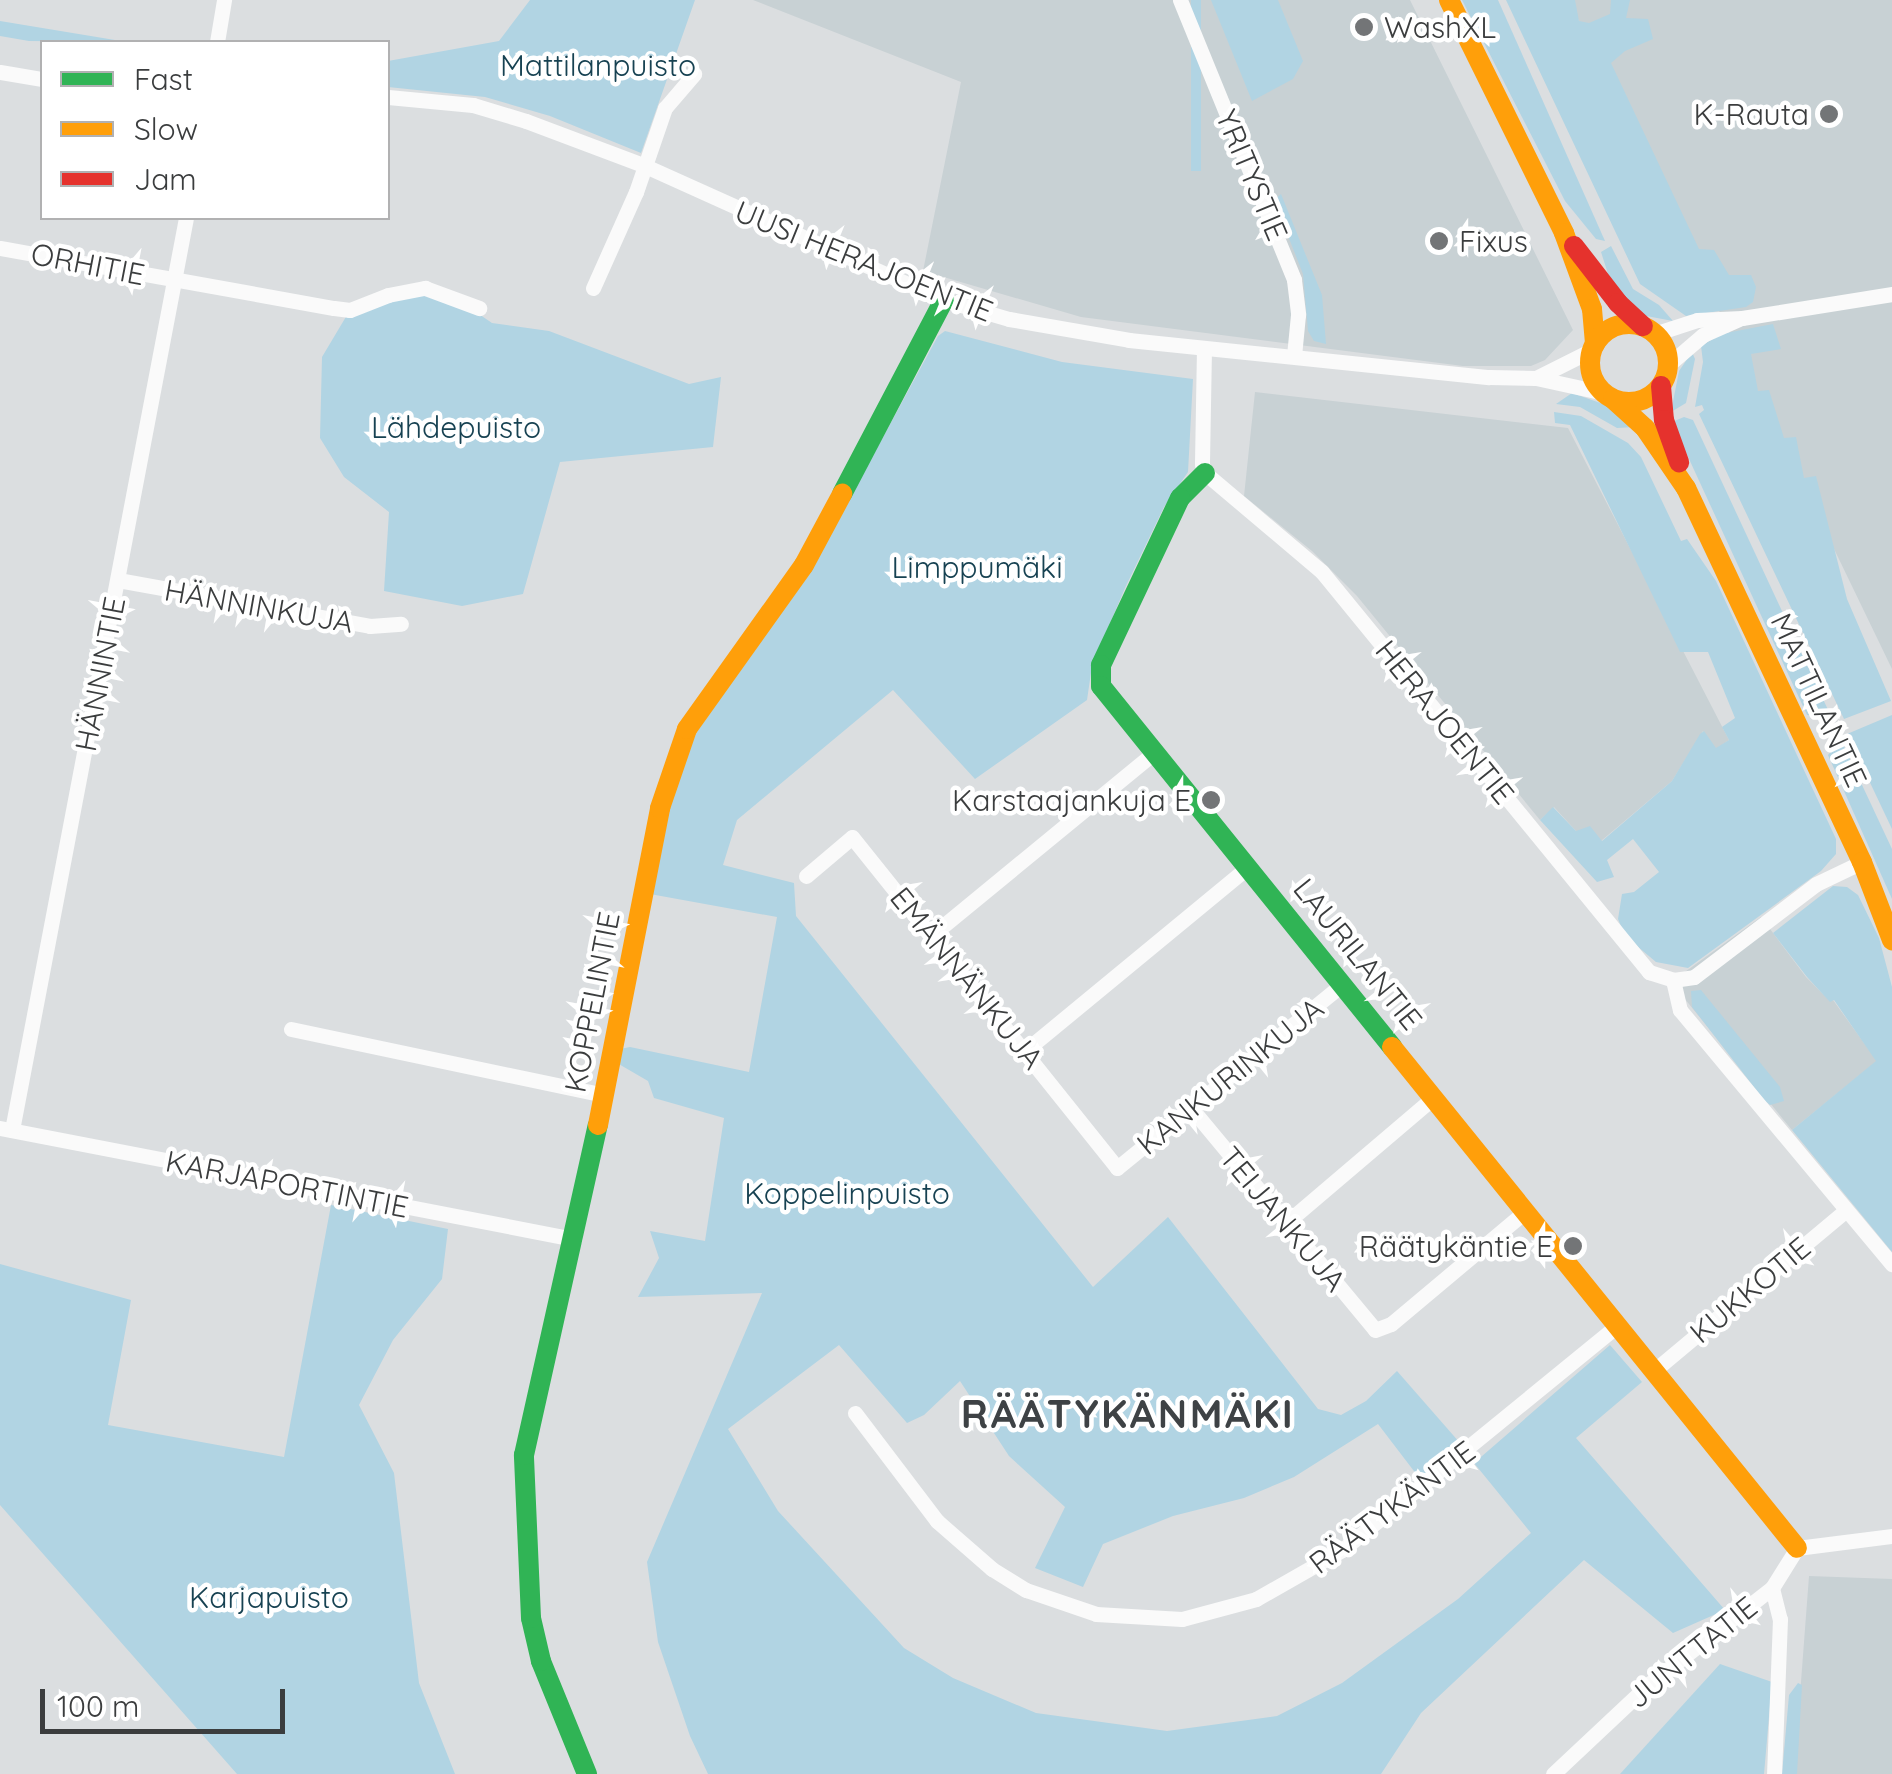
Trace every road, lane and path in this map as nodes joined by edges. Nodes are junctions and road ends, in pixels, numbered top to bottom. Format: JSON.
{"nodes":[{"id":1,"x":224,"y":0,"type":"edge"},
{"id":2,"x":1180,"y":0,"type":"edge"},
{"id":3,"x":1449,"y":0,"type":"edge"},
{"id":4,"x":217,"y":40,"type":"edge"},
{"id":5,"x":0,"y":72,"type":"edge"},
{"id":6,"x":694,"y":74,"type":"dead end"},
{"id":7,"x":40,"y":79,"type":"edge"},
{"id":8,"x":390,"y":97,"type":"edge"},
{"id":9,"x":643,"y":165,"type":"junction"},
{"id":10,"x":186,"y":220,"type":"edge"},
{"id":11,"x":1564,"y":233,"type":"junction"},
{"id":12,"x":0,"y":248,"type":"edge"},
{"id":13,"x":176,"y":280,"type":"junction"},
{"id":14,"x":593,"y":288,"type":"dead end"},
{"id":15,"x":1892,"y":294,"type":"edge"},
{"id":16,"x":944,"y":300,"type":"junction"},
{"id":17,"x":479,"y":308,"type":"dead end"},
{"id":18,"x":1742,"y":318,"type":"junction"},
{"id":19,"x":1650,"y":331,"type":"junction"},
{"id":20,"x":1594,"y":347,"type":"junction"},
{"id":21,"x":1204,"y":348,"type":"junction"},
{"id":22,"x":1294,"y":356,"type":"junction"},
{"id":23,"x":1668,"y":364,"type":"junction"},
{"id":24,"x":1536,"y":378,"type":"junction"},
{"id":25,"x":1661,"y":386,"type":"junction"},
{"id":26,"x":1609,"y":396,"type":"junction"},
{"id":27,"x":1206,"y":473,"type":"junction"},
{"id":28,"x":1686,"y":488,"type":"junction"},
{"id":29,"x":118,"y":580,"type":"junction"},
{"id":30,"x":401,"y":624,"type":"dead end"},
{"id":31,"x":1155,"y":752,"type":"junction"},
{"id":32,"x":1862,"y":862,"type":"junction"},
{"id":33,"x":1248,"y":867,"type":"junction"},
{"id":34,"x":806,"y":876,"type":"dead end"},
{"id":35,"x":932,"y":935,"type":"junction"},
{"id":36,"x":1892,"y":940,"type":"edge"},
{"id":37,"x":1673,"y":980,"type":"junction"},
{"id":38,"x":1344,"y":984,"type":"junction"},
{"id":39,"x":291,"y":1029,"type":"dead end"},
{"id":40,"x":1026,"y":1050,"type":"junction"},
{"id":41,"x":605,"y":1095,"type":"junction"},
{"id":42,"x":1434,"y":1097,"type":"junction"},
{"id":43,"x":1191,"y":1108,"type":"junction"},
{"id":44,"x":6,"y":1129,"type":"edge"},
{"id":45,"x":1117,"y":1168,"type":"joint"},
{"id":46,"x":1527,"y":1210,"type":"junction"},
{"id":47,"x":1844,"y":1212,"type":"junction"},
{"id":48,"x":1286,"y":1223,"type":"junction"},
{"id":49,"x":574,"y":1239,"type":"junction"},
{"id":50,"x":1892,"y":1264,"type":"edge"},
{"id":51,"x":1619,"y":1324,"type":"junction"},
{"id":52,"x":1656,"y":1369,"type":"junction"},
{"id":53,"x":855,"y":1413,"type":"dead end"},
{"id":54,"x":1892,"y":1536,"type":"edge"},
{"id":55,"x":1797,"y":1548,"type":"junction"},
{"id":56,"x":1772,"y":1588,"type":"junction"},
{"id":57,"x":586,"y":1774,"type":"edge"},
{"id":58,"x":1553,"y":1774,"type":"edge"},
{"id":59,"x":1774,"y":1774,"type":"edge"}],
"edges":[{"from":1,"to":4,"type":"street"},
{"from":2,"to":22,"type":"street","name":"YRITYSTIE"},
{"from":3,"to":11,"type":"street"},
{"from":5,"to":7,"type":"street"},
{"from":6,"to":9,"type":"street"},
{"from":8,"to":9,"type":"street","name":"UUSI HERAJOENTIE"},
{"from":9,"to":14,"type":"street"},
{"from":9,"to":16,"type":"street","name":"UUSI HERAJOENTIE"},
{"from":10,"to":13,"type":"street","name":"HÄNNINTIE"},
{"from":11,"to":19,"type":"street"},
{"from":11,"to":20,"type":"street"},
{"from":12,"to":13,"type":"street","name":"ORHITIE"},
{"from":13,"to":17,"type":"street","name":"ORHITIE"},
{"from":13,"to":29,"type":"street","name":"HÄNNINTIE"},
{"from":15,"to":18,"type":"street"},
{"from":16,"to":21,"type":"street","name":"UUSI HERAJOENTIE"},
{"from":16,"to":41,"type":"street","name":"KOPPELINTIE"},
{"from":18,"to":19,"type":"street"},
{"from":18,"to":23,"type":"street"},
{"from":19,"to":20,"type":"street"},
{"from":19,"to":23,"type":"street"},
{"from":20,"to":24,"type":"street"},
{"from":20,"to":26,"type":"street"},
{"from":21,"to":22,"type":"street","name":"UUSI HERAJOENTIE"},
{"from":21,"to":27,"type":"street"},
{"from":22,"to":24,"type":"street","name":"UUSI HERAJOENTIE"},
{"from":23,"to":25,"type":"street"},
{"from":24,"to":26,"type":"street","name":"UUSI HERAJOENTIE"},
{"from":25,"to":26,"type":"street"},
{"from":25,"to":28,"type":"street","name":"MATTILANTIE"},
{"from":26,"to":28,"type":"street","name":"MATTILANTIE"},
{"from":27,"to":31,"type":"street","name":"LAURILANTIE"},
{"from":27,"to":37,"type":"street","name":"HERAJOENTIE"},
{"from":28,"to":32,"type":"street","name":"MATTILANTIE"},
{"from":29,"to":30,"type":"street","name":"HÄNNINKUJA"},
{"from":29,"to":44,"type":"street","name":"HÄNNINTIE"},
{"from":31,"to":33,"type":"street","name":"LAURILANTIE"},
{"from":31,"to":35,"type":"street"},
{"from":32,"to":36,"type":"street","name":"MATTILANTIE"},
{"from":32,"to":37,"type":"street"},
{"from":33,"to":38,"type":"street","name":"LAURILANTIE"},
{"from":33,"to":40,"type":"street"},
{"from":34,"to":35,"type":"street","name":"EMÄNNÄNKUJA"},
{"from":35,"to":40,"type":"street","name":"EMÄNNÄNKUJA"},
{"from":37,"to":47,"type":"street"},
{"from":38,"to":42,"type":"street","name":"LAURILANTIE"},
{"from":38,"to":43,"type":"street","name":"KANKURINKUJA"},
{"from":39,"to":41,"type":"street"},
{"from":40,"to":45,"type":"street","name":"EMÄNNÄNKUJA"},
{"from":41,"to":49,"type":"street","name":"KOPPELINTIE"},
{"from":42,"to":46,"type":"street","name":"LAURILANTIE"},
{"from":42,"to":48,"type":"street"},
{"from":43,"to":45,"type":"street","name":"KANKURINKUJA"},
{"from":43,"to":48,"type":"street","name":"TEIJANKUJA"},
{"from":44,"to":49,"type":"street","name":"KARJAPORTINTIE"},
{"from":46,"to":48,"type":"street","name":"TEIJANKUJA"},
{"from":46,"to":51,"type":"street","name":"LAURILANTIE"},
{"from":47,"to":50,"type":"street"},
{"from":47,"to":52,"type":"street","name":"KUKKOTIE"},
{"from":49,"to":57,"type":"street","name":"KOPPELINTIE"},
{"from":51,"to":52,"type":"street","name":"LAURILANTIE"},
{"from":51,"to":53,"type":"street","name":"RÄÄTYKÄNTIE"},
{"from":52,"to":55,"type":"street","name":"LAURILANTIE"},
{"from":54,"to":55,"type":"street"},
{"from":55,"to":56,"type":"street","name":"JUNTTATIE"},
{"from":56,"to":58,"type":"street","name":"JUNTTATIE"},
{"from":56,"to":59,"type":"street"}]}
